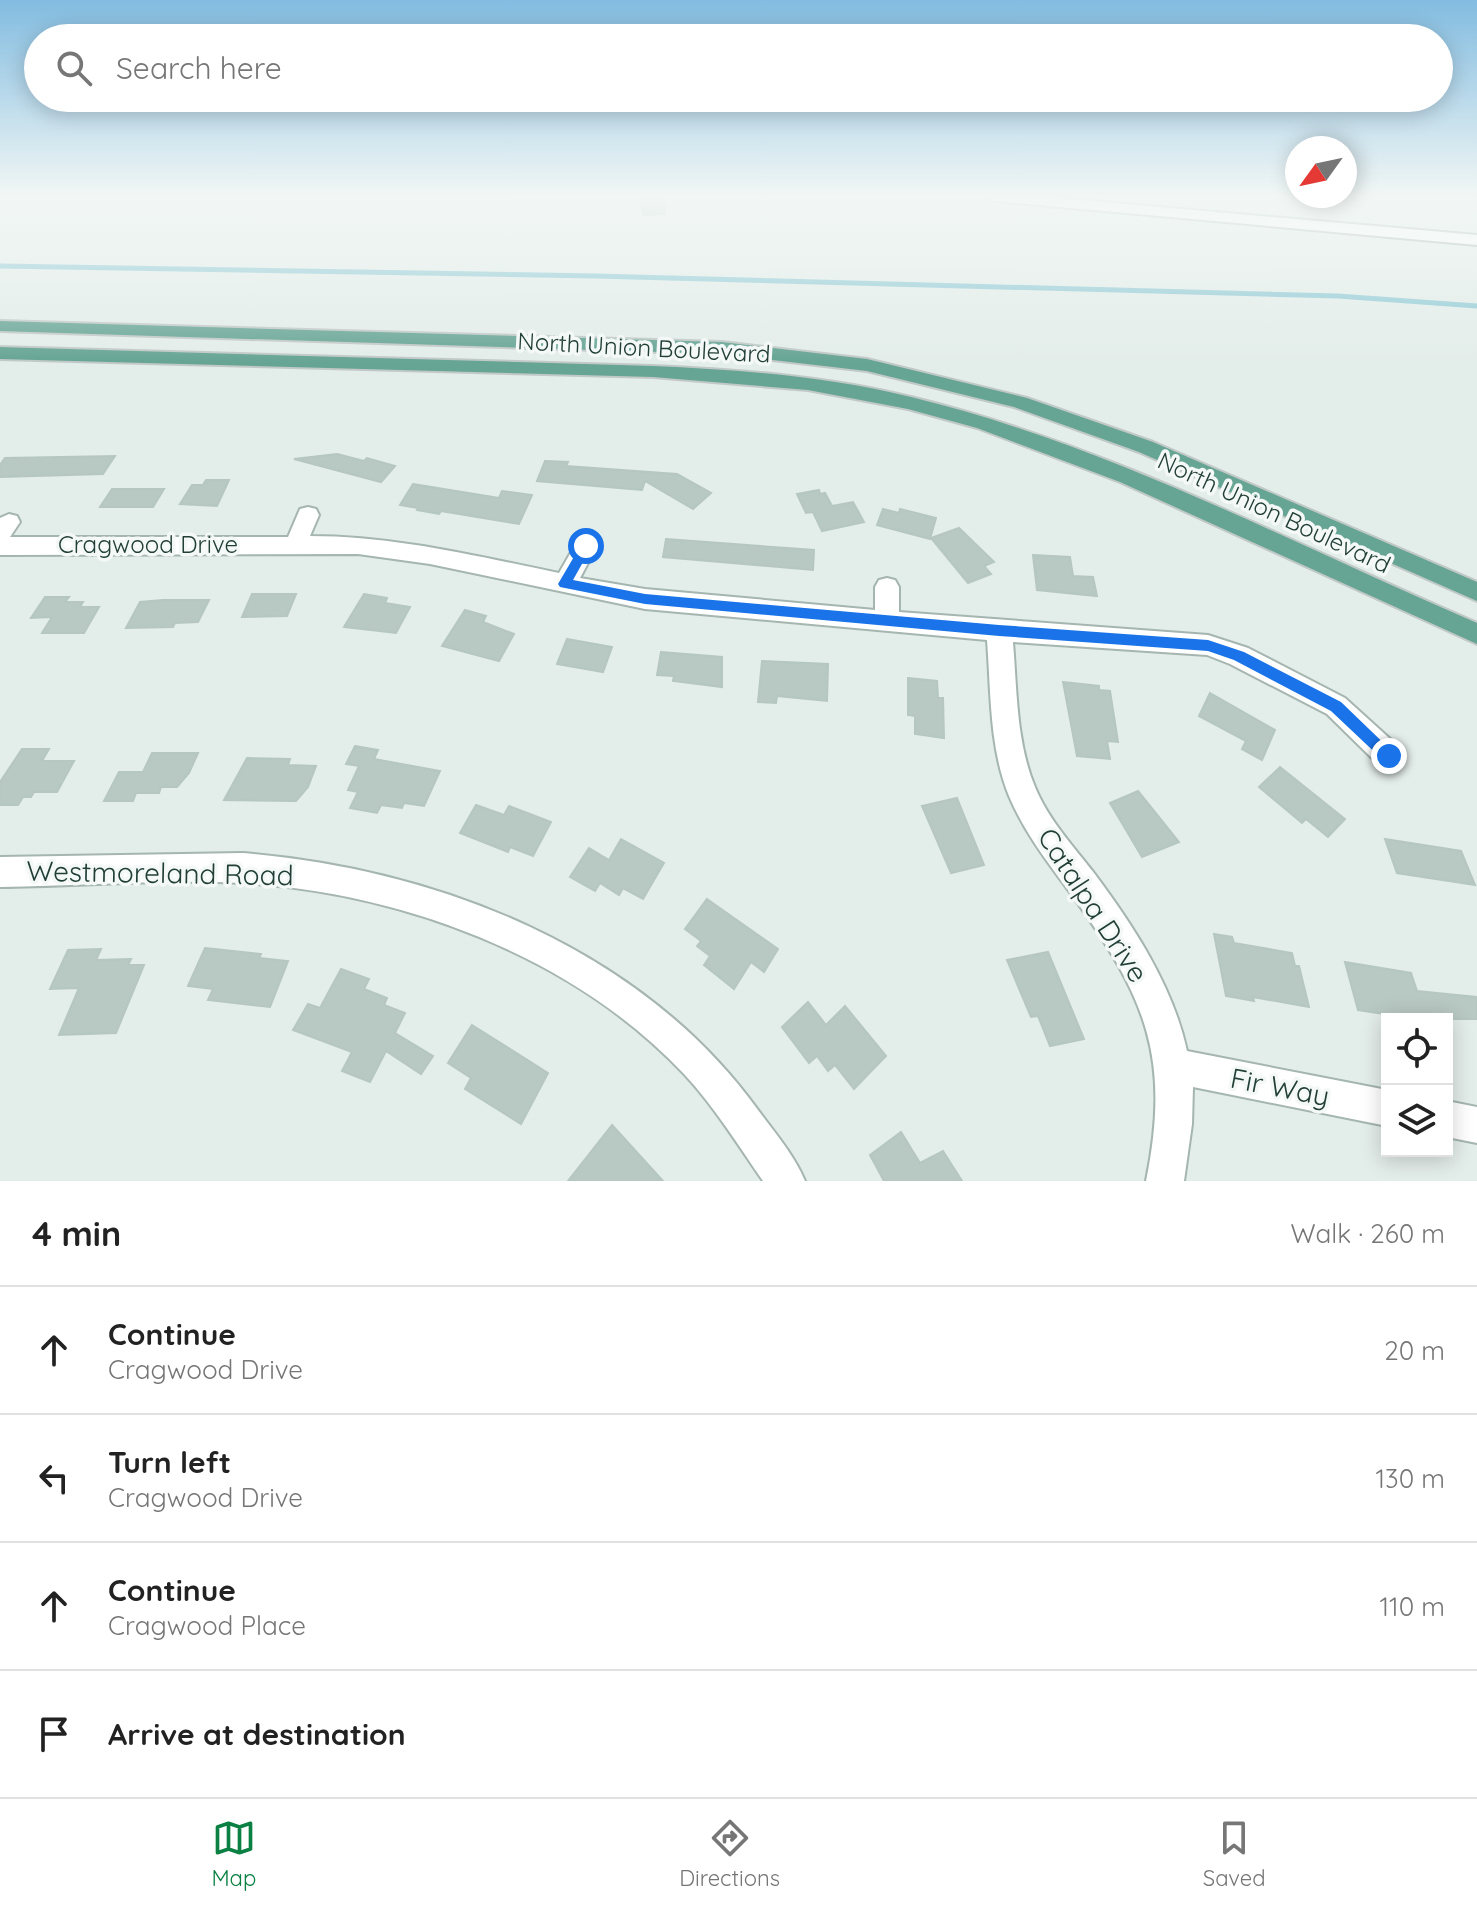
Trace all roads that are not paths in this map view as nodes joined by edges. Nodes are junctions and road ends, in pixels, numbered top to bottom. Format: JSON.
{"nodes":[{"id":1,"x":0,"y":326,"type":"edge"},
{"id":2,"x":0,"y":353,"type":"edge"},
{"id":3,"x":308,"y":515,"type":"dead end"},
{"id":4,"x":296,"y":544,"type":"junction"},
{"id":5,"x":0,"y":546,"type":"edge"},
{"id":6,"x":586,"y":546,"type":"dead end"},
{"id":7,"x":565,"y":584,"type":"junction"},
{"id":8,"x":887,"y":587,"type":"dead end"},
{"id":9,"x":1477,"y":592,"type":"edge"},
{"id":10,"x":887,"y":621,"type":"junction"},
{"id":11,"x":999,"y":631,"type":"junction"},
{"id":12,"x":1477,"y":634,"type":"edge"},
{"id":13,"x":1389,"y":756,"type":"dead end"},
{"id":14,"x":0,"y":872,"type":"edge"},
{"id":15,"x":1173,"y":1066,"type":"junction"},
{"id":16,"x":1381,"y":1107,"type":"edge"},
{"id":17,"x":1453,"y":1120,"type":"edge"},
{"id":18,"x":1477,"y":1125,"type":"edge"},
{"id":19,"x":786,"y":1181,"type":"edge"},
{"id":20,"x":1165,"y":1181,"type":"edge"}],
"edges":[{"from":1,"to":9,"type":"main road","name":"North Union Boulevard"},
{"from":2,"to":12,"type":"main road","name":"North Union Boulevard"},
{"from":3,"to":4,"type":"street"},
{"from":4,"to":5,"type":"street","name":"Cragwood Drive"},
{"from":4,"to":7,"type":"street","name":"Cragwood Drive"},
{"from":6,"to":7,"type":"street"},
{"from":7,"to":10,"type":"street","name":"Cragwood Drive"},
{"from":8,"to":10,"type":"street"},
{"from":10,"to":11,"type":"street","name":"Cragwood Drive"},
{"from":11,"to":13,"type":"street","name":"Cragwood Drive"},
{"from":11,"to":15,"type":"street","name":"Catalpa Drive"},
{"from":14,"to":19,"type":"street","name":"Westmoreland Road"},
{"from":15,"to":16,"type":"street","name":"Fir Way"},
{"from":15,"to":20,"type":"street","name":"Catalpa Drive"},
{"from":17,"to":18,"type":"street"}]}
